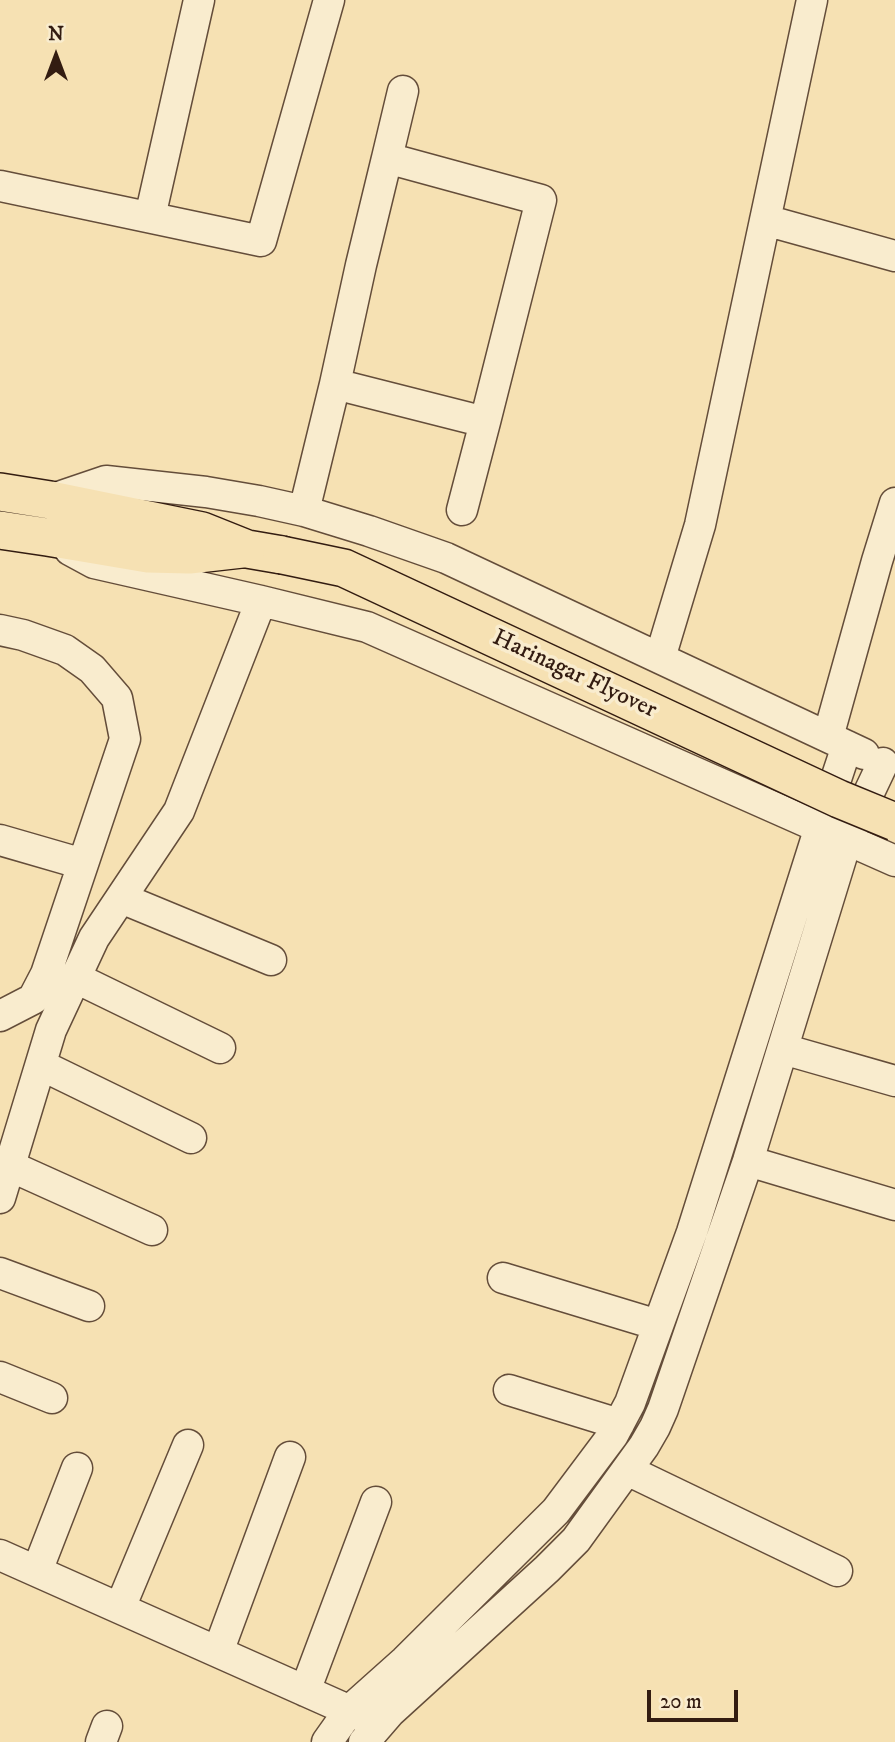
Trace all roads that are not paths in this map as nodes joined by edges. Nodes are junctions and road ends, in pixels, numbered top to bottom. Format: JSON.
{"nodes":[{"id":1,"x":199,"y":0,"type":"edge"},
{"id":2,"x":328,"y":0,"type":"edge"},
{"id":3,"x":812,"y":0,"type":"edge"},
{"id":4,"x":403,"y":91,"type":"dead end"},
{"id":5,"x":387,"y":158,"type":"junction"},
{"id":6,"x":0,"y":186,"type":"edge"},
{"id":7,"x":150,"y":217,"type":"junction"},
{"id":8,"x":765,"y":220,"type":"junction"},
{"id":9,"x":895,"y":256,"type":"edge"},
{"id":10,"x":335,"y":384,"type":"junction"},
{"id":11,"x":485,"y":422,"type":"junction"},
{"id":12,"x":0,"y":492,"type":"edge"},
{"id":13,"x":51,"y":500,"type":"junction"},
{"id":14,"x":895,"y":503,"type":"edge"},
{"id":15,"x":462,"y":510,"type":"dead end"},
{"id":16,"x":304,"y":511,"type":"junction"},
{"id":17,"x":100,"y":528,"type":"junction"},
{"id":18,"x":0,"y":530,"type":"edge"},
{"id":19,"x":47,"y":537,"type":"junction"},
{"id":20,"x":261,"y":601,"type":"junction"},
{"id":21,"x":0,"y":630,"type":"edge"},
{"id":22,"x":660,"y":658,"type":"junction"},
{"id":23,"x":838,"y":742,"type":"junction"},
{"id":24,"x":889,"y":766,"type":"edge"},
{"id":25,"x":895,"y":822,"type":"edge"},
{"id":26,"x":820,"y":827,"type":"junction"},
{"id":27,"x":847,"y":839,"type":"junction"},
{"id":28,"x":0,"y":841,"type":"edge"},
{"id":29,"x":895,"y":861,"type":"edge"},
{"id":30,"x":83,"y":864,"type":"junction"},
{"id":31,"x":121,"y":898,"type":"junction"},
{"id":32,"x":271,"y":960,"type":"dead end"},
{"id":33,"x":76,"y":978,"type":"junction"},
{"id":34,"x":0,"y":1016,"type":"edge"},
{"id":35,"x":220,"y":1048,"type":"dead end"},
{"id":36,"x":783,"y":1049,"type":"junction"},
{"id":37,"x":41,"y":1066,"type":"junction"},
{"id":38,"x":895,"y":1081,"type":"edge"},
{"id":39,"x":191,"y":1138,"type":"dead end"},
{"id":40,"x":748,"y":1161,"type":"junction"},
{"id":41,"x":10,"y":1166,"type":"junction"},
{"id":42,"x":0,"y":1198,"type":"edge"},
{"id":43,"x":895,"y":1205,"type":"edge"},
{"id":44,"x":152,"y":1230,"type":"dead end"},
{"id":45,"x":0,"y":1273,"type":"edge"},
{"id":46,"x":503,"y":1278,"type":"dead end"},
{"id":47,"x":89,"y":1306,"type":"dead end"},
{"id":48,"x":658,"y":1325,"type":"junction"},
{"id":49,"x":0,"y":1377,"type":"edge"},
{"id":50,"x":509,"y":1390,"type":"dead end"},
{"id":51,"x":52,"y":1398,"type":"dead end"},
{"id":52,"x":619,"y":1424,"type":"junction"},
{"id":53,"x":188,"y":1445,"type":"dead end"},
{"id":54,"x":290,"y":1457,"type":"dead end"},
{"id":55,"x":77,"y":1468,"type":"dead end"},
{"id":56,"x":626,"y":1469,"type":"junction"},
{"id":57,"x":376,"y":1502,"type":"dead end"},
{"id":58,"x":0,"y":1555,"type":"edge"},
{"id":59,"x":37,"y":1571,"type":"junction"},
{"id":60,"x":837,"y":1571,"type":"dead end"},
{"id":61,"x":120,"y":1608,"type":"junction"},
{"id":62,"x":218,"y":1652,"type":"junction"},
{"id":63,"x":305,"y":1691,"type":"junction"},
{"id":64,"x":349,"y":1711,"type":"junction"},
{"id":65,"x":372,"y":1733,"type":"edge"},
{"id":66,"x":327,"y":1742,"type":"edge"}],
"edges":[{"from":1,"to":7,"type":"street"},
{"from":2,"to":7,"type":"street"},
{"from":3,"to":8,"type":"street"},
{"from":4,"to":5,"type":"street"},
{"from":5,"to":10,"type":"street"},
{"from":5,"to":11,"type":"street"},
{"from":6,"to":7,"type":"street"},
{"from":8,"to":9,"type":"street"},
{"from":8,"to":22,"type":"street"},
{"from":10,"to":11,"type":"street"},
{"from":10,"to":16,"type":"street"},
{"from":11,"to":15,"type":"street"},
{"from":12,"to":13,"type":"main road","name":"Harinagar Flyover"},
{"from":13,"to":16,"type":"street"},
{"from":13,"to":17,"type":"main road","name":"Harinagar Flyover"},
{"from":14,"to":23,"type":"street"},
{"from":16,"to":22,"type":"street"},
{"from":17,"to":19,"type":"main road","name":"Harinagar Flyover"},
{"from":17,"to":25,"type":"main road","name":"Harinagar Flyover","bridge":true},
{"from":18,"to":19,"type":"main road","name":"Harinagar Flyover"},
{"from":19,"to":20,"type":"street"},
{"from":20,"to":26,"type":"street"},
{"from":20,"to":31,"type":"street"},
{"from":21,"to":30,"type":"street"},
{"from":22,"to":23,"type":"street"},
{"from":23,"to":24,"type":"street"},
{"from":23,"to":26,"type":"street"},
{"from":24,"to":27,"type":"street"},
{"from":26,"to":27,"type":"street"},
{"from":26,"to":48,"type":"street"},
{"from":27,"to":29,"type":"street"},
{"from":27,"to":36,"type":"street"},
{"from":28,"to":30,"type":"street"},
{"from":30,"to":34,"type":"street"},
{"from":31,"to":32,"type":"street"},
{"from":31,"to":33,"type":"street"},
{"from":33,"to":35,"type":"street"},
{"from":33,"to":37,"type":"street"},
{"from":36,"to":38,"type":"street"},
{"from":36,"to":40,"type":"street"},
{"from":37,"to":39,"type":"street"},
{"from":37,"to":41,"type":"street"},
{"from":40,"to":43,"type":"street"},
{"from":40,"to":56,"type":"street"},
{"from":41,"to":42,"type":"street"},
{"from":41,"to":44,"type":"street"},
{"from":45,"to":47,"type":"street"},
{"from":46,"to":48,"type":"street"},
{"from":48,"to":52,"type":"street"},
{"from":49,"to":51,"type":"street"},
{"from":50,"to":52,"type":"street"},
{"from":52,"to":64,"type":"street"},
{"from":53,"to":61,"type":"street"},
{"from":54,"to":62,"type":"street"},
{"from":55,"to":59,"type":"street"},
{"from":56,"to":60,"type":"street"},
{"from":56,"to":65,"type":"street"},
{"from":57,"to":63,"type":"street"},
{"from":58,"to":59,"type":"street"},
{"from":59,"to":61,"type":"street"},
{"from":61,"to":62,"type":"street"},
{"from":62,"to":63,"type":"street"},
{"from":63,"to":64,"type":"street"},
{"from":64,"to":65,"type":"street"},
{"from":64,"to":66,"type":"street"}]}
